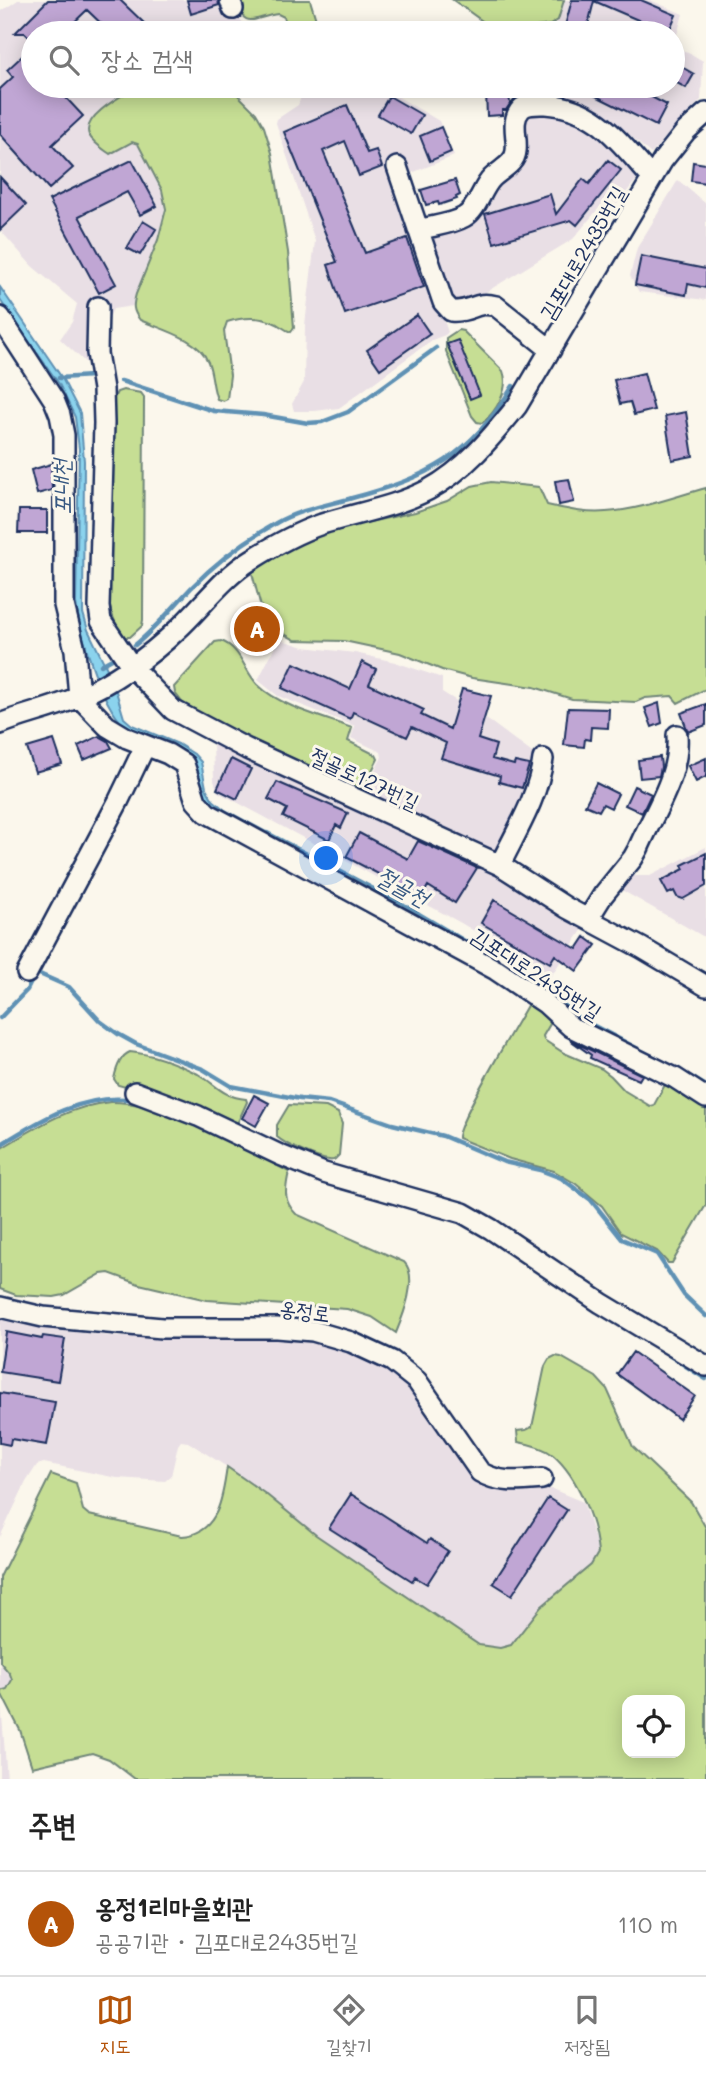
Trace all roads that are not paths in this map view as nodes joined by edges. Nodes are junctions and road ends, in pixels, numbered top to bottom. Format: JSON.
{"nodes":[{"id":1,"x":706,"y":113,"type":"edge"},
{"id":2,"x":397,"y":167,"type":"dead end"},
{"id":3,"x":652,"y":177,"type":"junction"},
{"id":4,"x":418,"y":230,"type":"junction"},
{"id":5,"x":97,"y":307,"type":"dead end"},
{"id":6,"x":0,"y":317,"type":"edge"},
{"id":7,"x":551,"y":349,"type":"junction"},
{"id":8,"x":127,"y":669,"type":"junction"},
{"id":9,"x":85,"y":693,"type":"junction"},
{"id":10,"x":0,"y":723,"type":"edge"},
{"id":11,"x":677,"y":735,"type":"dead end"},
{"id":12,"x":145,"y":746,"type":"junction"},
{"id":13,"x":543,"y":759,"type":"dead end"},
{"id":14,"x":500,"y":865,"type":"junction"},
{"id":15,"x":588,"y":919,"type":"junction"},
{"id":16,"x":27,"y":973,"type":"dead end"},
{"id":17,"x":706,"y":986,"type":"edge"},
{"id":18,"x":135,"y":1092,"type":"dead end"},
{"id":19,"x":706,"y":1098,"type":"edge"},
{"id":20,"x":0,"y":1307,"type":"edge"},
{"id":21,"x":706,"y":1366,"type":"edge"},
{"id":22,"x":542,"y":1479,"type":"dead end"}],
"edges":[{"from":1,"to":3,"type":"street","name":"김포대로2435번길"},
{"from":2,"to":4,"type":"street","name":"김포대로2435번길"},
{"from":3,"to":4,"type":"street","name":"김포대로2435번길"},
{"from":3,"to":7,"type":"street","name":"김포대로2435번길"},
{"from":4,"to":7,"type":"street","name":"김포대로2435번길"},
{"from":5,"to":8,"type":"street"},
{"from":6,"to":9,"type":"street"},
{"from":7,"to":8,"type":"street","name":"김포대로2435번길"},
{"from":8,"to":9,"type":"street","name":"김포대로2435번길"},
{"from":8,"to":14,"type":"street","name":"절골로127번길"},
{"from":9,"to":10,"type":"street","name":"김포대로2435번길"},
{"from":9,"to":12,"type":"street","name":"김포대로2435번길"},
{"from":11,"to":15,"type":"street"},
{"from":12,"to":16,"type":"street"},
{"from":12,"to":19,"type":"street","name":"김포대로2435번길"},
{"from":13,"to":14,"type":"street"},
{"from":14,"to":15,"type":"street","name":"절골로127번길"},
{"from":15,"to":17,"type":"street","name":"절골로127번길"},
{"from":18,"to":21,"type":"street"},
{"from":20,"to":22,"type":"street","name":"옹정로"}]}
